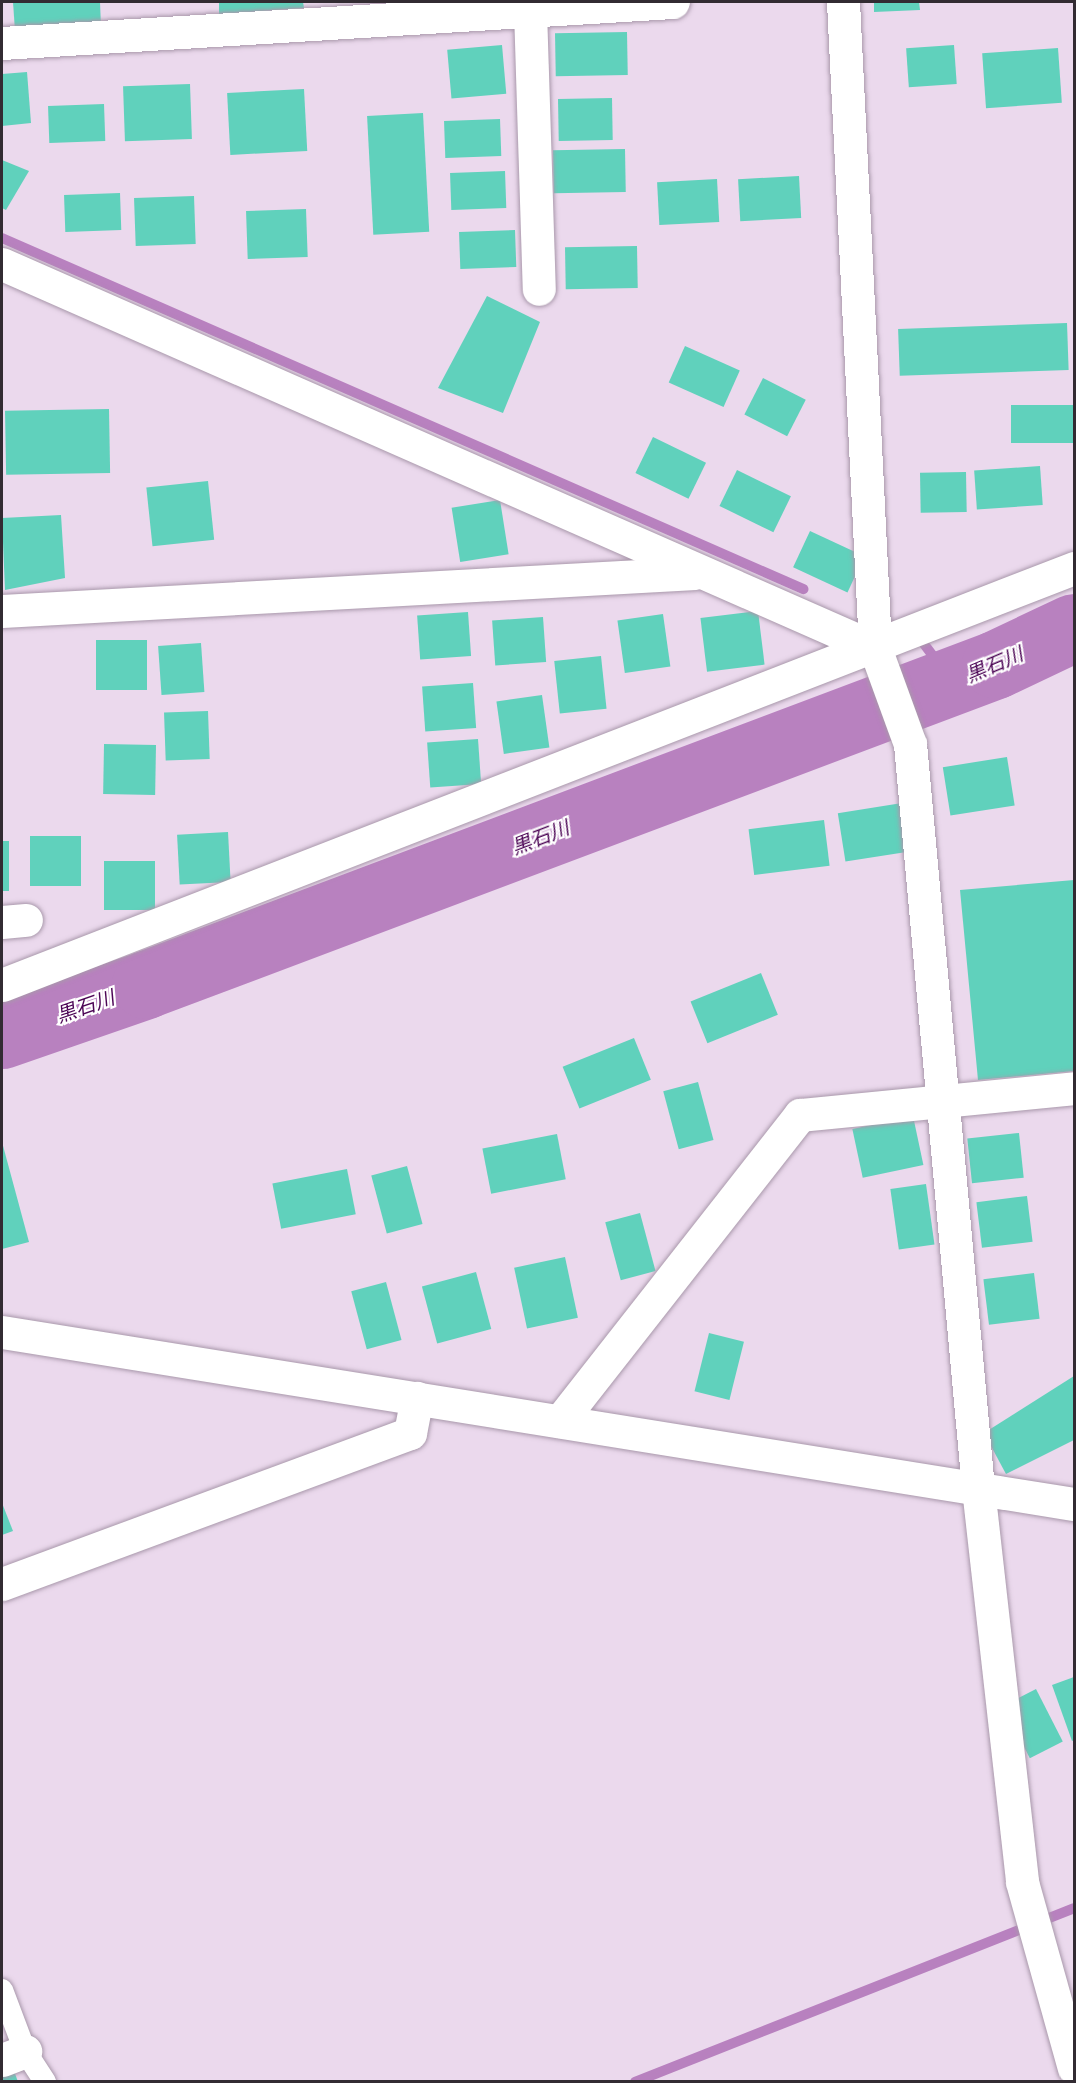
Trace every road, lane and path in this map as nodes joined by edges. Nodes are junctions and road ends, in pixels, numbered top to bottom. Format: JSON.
{"nodes":[{"id":1,"x":673,"y":2,"type":"edge"},
{"id":2,"x":843,"y":2,"type":"edge"},
{"id":3,"x":530,"y":10,"type":"junction"},
{"id":4,"x":2,"y":43,"type":"edge"},
{"id":5,"x":2,"y":264,"type":"edge"},
{"id":6,"x":539,"y":289,"type":"dead end"},
{"id":7,"x":1074,"y":568,"type":"edge"},
{"id":8,"x":703,"y":572,"type":"junction"},
{"id":9,"x":2,"y":610,"type":"edge"},
{"id":10,"x":875,"y":648,"type":"junction"},
{"id":11,"x":2,"y":985,"type":"edge"},
{"id":12,"x":1074,"y":1088,"type":"edge"},
{"id":13,"x":941,"y":1102,"type":"junction"},
{"id":14,"x":2,"y":1332,"type":"edge"},
{"id":15,"x":417,"y":1398,"type":"junction"},
{"id":16,"x":561,"y":1421,"type":"junction"},
{"id":17,"x":978,"y":1488,"type":"junction"},
{"id":18,"x":1074,"y":1504,"type":"edge"},
{"id":19,"x":2,"y":1584,"type":"edge"},
{"id":20,"x":2,"y":1990,"type":"edge"},
{"id":21,"x":13,"y":2055,"type":"edge"},
{"id":22,"x":1074,"y":2068,"type":"edge"},
{"id":23,"x":45,"y":2082,"type":"edge"}],
"edges":[{"from":1,"to":3,"type":"street"},
{"from":2,"to":10,"type":"street"},
{"from":3,"to":4,"type":"street"},
{"from":3,"to":6,"type":"street"},
{"from":5,"to":8,"type":"street"},
{"from":7,"to":10,"type":"street"},
{"from":8,"to":9,"type":"street"},
{"from":8,"to":10,"type":"street"},
{"from":10,"to":11,"type":"street"},
{"from":10,"to":13,"type":"street"},
{"from":12,"to":13,"type":"street"},
{"from":13,"to":16,"type":"street"},
{"from":13,"to":17,"type":"street"},
{"from":14,"to":15,"type":"street"},
{"from":15,"to":16,"type":"street"},
{"from":15,"to":19,"type":"street"},
{"from":16,"to":17,"type":"street"},
{"from":17,"to":18,"type":"street"},
{"from":17,"to":22,"type":"street"},
{"from":20,"to":21,"type":"lane"},
{"from":21,"to":23,"type":"lane"}]}
